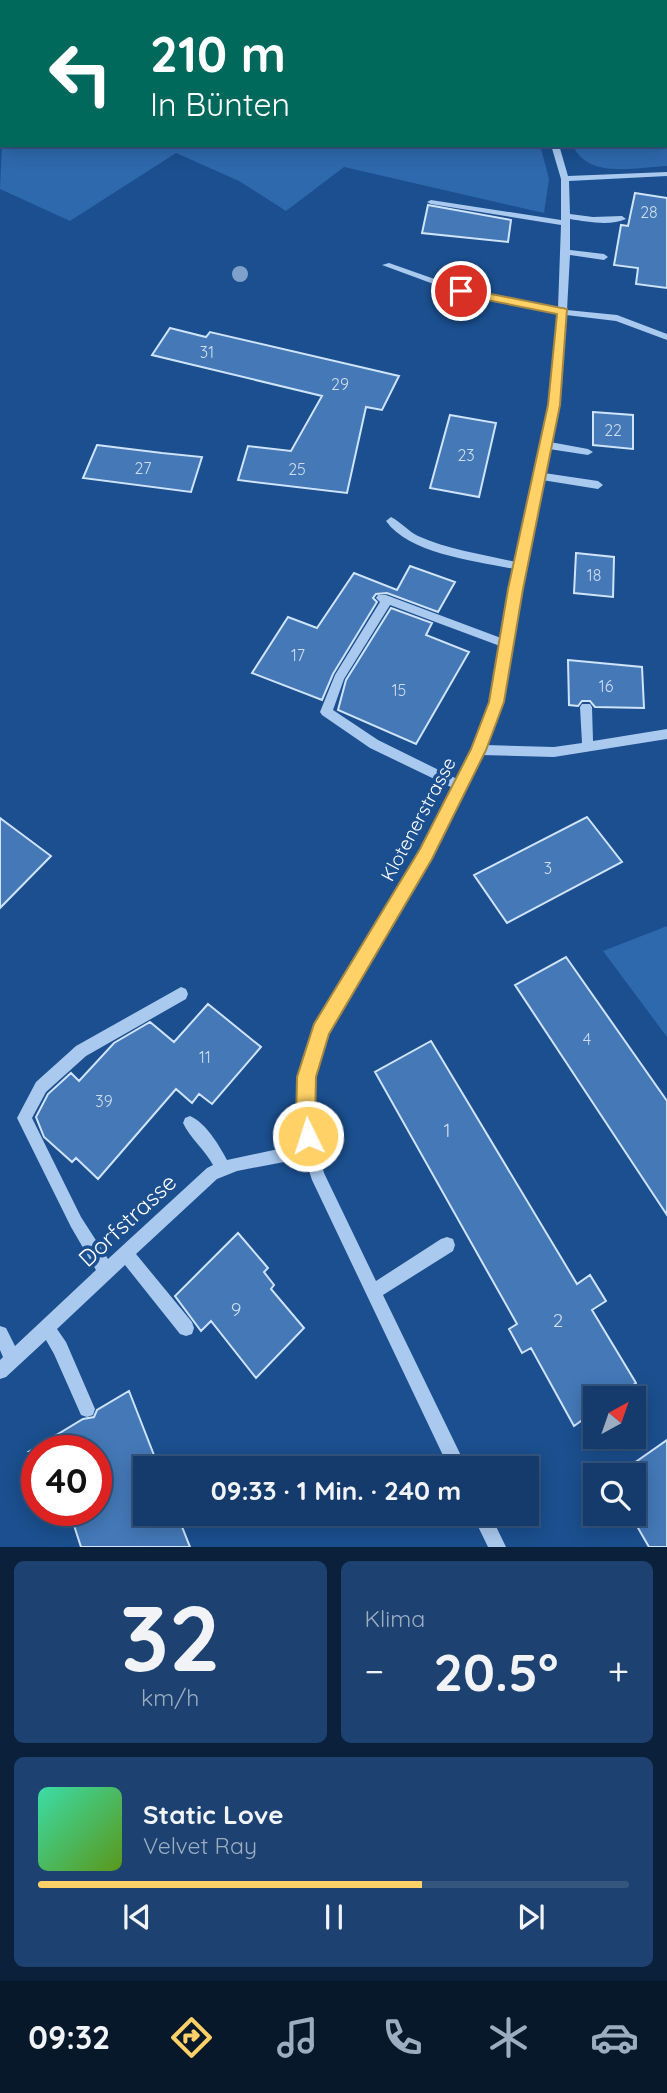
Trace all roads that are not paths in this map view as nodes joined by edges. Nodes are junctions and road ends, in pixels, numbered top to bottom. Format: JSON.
{"nodes":[{"id":1,"x":556,"y":147,"type":"edge"},
{"id":2,"x":667,"y":174,"type":"edge"},
{"id":3,"x":565,"y":179,"type":"junction"},
{"id":4,"x":431,"y":202,"type":"dead end"},
{"id":5,"x":622,"y":219,"type":"dead end"},
{"id":6,"x":565,"y":220,"type":"junction"},
{"id":7,"x":566,"y":252,"type":"junction"},
{"id":8,"x":604,"y":257,"type":"dead end"},
{"id":9,"x":386,"y":265,"type":"dead end"},
{"id":10,"x":563,"y":312,"type":"junction"},
{"id":11,"x":667,"y":337,"type":"edge"},
{"id":12,"x":546,"y":445,"type":"junction"},
{"id":13,"x":589,"y":452,"type":"dead end"},
{"id":14,"x":540,"y":476,"type":"junction"},
{"id":15,"x":598,"y":485,"type":"dead end"},
{"id":16,"x":391,"y":521,"type":"dead end"},
{"id":17,"x":521,"y":567,"type":"junction"},
{"id":18,"x":506,"y":644,"type":"junction"},
{"id":19,"x":586,"y":707,"type":"dead end"},
{"id":20,"x":667,"y":734,"type":"edge"},
{"id":21,"x":589,"y":747,"type":"junction"},
{"id":22,"x":478,"y":750,"type":"junction"},
{"id":23,"x":460,"y":786,"type":"junction"},
{"id":24,"x":181,"y":994,"type":"dead end"},
{"id":25,"x":190,"y":1123,"type":"dead end"},
{"id":26,"x":310,"y":1150,"type":"junction"},
{"id":27,"x":223,"y":1167,"type":"junction"},
{"id":28,"x":447,"y":1245,"type":"dead end"},
{"id":29,"x":125,"y":1253,"type":"junction"},
{"id":30,"x":106,"y":1271,"type":"junction"},
{"id":31,"x":374,"y":1293,"type":"junction"},
{"id":32,"x":47,"y":1327,"type":"junction"},
{"id":33,"x":186,"y":1328,"type":"dead end"},
{"id":34,"x":0,"y":1334,"type":"edge"},
{"id":35,"x":13,"y":1358,"type":"junction"},
{"id":36,"x":0,"y":1371,"type":"edge"},
{"id":37,"x":87,"y":1409,"type":"dead end"},
{"id":38,"x":452,"y":1456,"type":"edge"},
{"id":39,"x":487,"y":1526,"type":"edge"},
{"id":40,"x":497,"y":1547,"type":"edge"}],
"edges":[{"from":1,"to":3,"type":"street","name":"Klotenerstrasse"},
{"from":2,"to":3,"type":"street"},
{"from":3,"to":6,"type":"street","name":"Klotenerstrasse"},
{"from":4,"to":6,"type":"street"},
{"from":5,"to":6,"type":"street"},
{"from":6,"to":7,"type":"street","name":"Klotenerstrasse"},
{"from":7,"to":8,"type":"street"},
{"from":7,"to":10,"type":"street","name":"Klotenerstrasse"},
{"from":9,"to":10,"type":"street"},
{"from":10,"to":11,"type":"street"},
{"from":10,"to":12,"type":"street","name":"Klotenerstrasse"},
{"from":12,"to":13,"type":"street"},
{"from":12,"to":14,"type":"street","name":"Klotenerstrasse"},
{"from":14,"to":15,"type":"street"},
{"from":14,"to":17,"type":"street","name":"Klotenerstrasse"},
{"from":16,"to":17,"type":"street"},
{"from":17,"to":18,"type":"street","name":"Klotenerstrasse"},
{"from":18,"to":22,"type":"street","name":"Klotenerstrasse"},
{"from":18,"to":23,"type":"street"},
{"from":19,"to":21,"type":"street"},
{"from":20,"to":21,"type":"street"},
{"from":21,"to":22,"type":"street"},
{"from":22,"to":23,"type":"street","name":"Klotenerstrasse"},
{"from":23,"to":26,"type":"street","name":"Klotenerstrasse"},
{"from":24,"to":30,"type":"street"},
{"from":25,"to":27,"type":"lane"},
{"from":26,"to":27,"type":"street","name":"Dorfstrasse"},
{"from":26,"to":31,"type":"street","name":"Klotenerstrasse"},
{"from":27,"to":29,"type":"street","name":"Dorfstrasse"},
{"from":28,"to":31,"type":"street"},
{"from":29,"to":30,"type":"street","name":"Dorfstrasse"},
{"from":29,"to":33,"type":"street"},
{"from":30,"to":32,"type":"street","name":"Dorfstrasse"},
{"from":31,"to":38,"type":"street","name":"Klotenerstrasse"},
{"from":32,"to":35,"type":"street","name":"Dorfstrasse"},
{"from":32,"to":37,"type":"lane"},
{"from":34,"to":35,"type":"street"},
{"from":35,"to":36,"type":"street","name":"Dorfstrasse"},
{"from":39,"to":40,"type":"street"}]}
